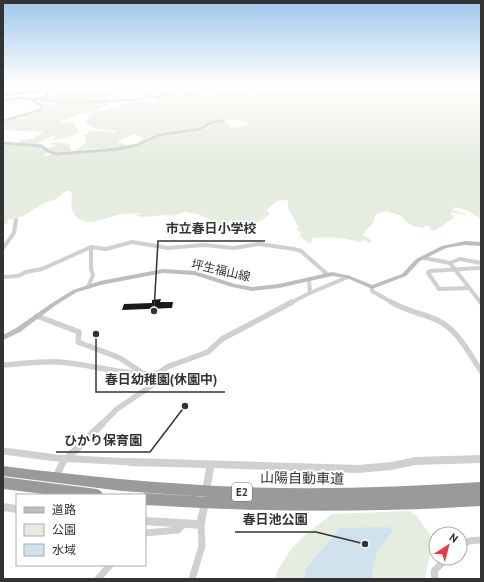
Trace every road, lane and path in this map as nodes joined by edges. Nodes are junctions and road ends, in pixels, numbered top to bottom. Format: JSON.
{"nodes":[{"id":1,"x":38,"y":110,"type":"edge"},
{"id":2,"x":224,"y":120,"type":"dead end"},
{"id":3,"x":3,"y":121,"type":"edge"},
{"id":4,"x":3,"y":143,"type":"edge"},
{"id":5,"x":16,"y":220,"type":"dead end"},
{"id":6,"x":481,"y":244,"type":"edge"},
{"id":7,"x":3,"y":248,"type":"edge"},
{"id":8,"x":90,"y":248,"type":"junction"},
{"id":9,"x":424,"y":258,"type":"junction"},
{"id":10,"x":450,"y":263,"type":"junction"},
{"id":11,"x":481,"y":266,"type":"edge"},
{"id":12,"x":455,"y":269,"type":"junction"},
{"id":13,"x":328,"y":275,"type":"junction"},
{"id":14,"x":3,"y":277,"type":"edge"},
{"id":15,"x":348,"y":277,"type":"junction"},
{"id":16,"x":309,"y":280,"type":"junction"},
{"id":17,"x":88,"y":287,"type":"junction"},
{"id":18,"x":372,"y":287,"type":"junction"},
{"id":19,"x":469,"y":288,"type":"junction"},
{"id":20,"x":310,"y":293,"type":"junction"},
{"id":21,"x":480,"y":302,"type":"edge"},
{"id":22,"x":37,"y":316,"type":"junction"},
{"id":23,"x":3,"y":338,"type":"edge"},
{"id":24,"x":3,"y":365,"type":"edge"},
{"id":25,"x":481,"y":371,"type":"edge"},
{"id":26,"x":141,"y":372,"type":"junction"},
{"id":27,"x":160,"y":372,"type":"junction"},
{"id":28,"x":3,"y":451,"type":"edge"},
{"id":29,"x":64,"y":460,"type":"junction"},
{"id":30,"x":481,"y":460,"type":"edge"},
{"id":31,"x":131,"y":462,"type":"joint"},
{"id":32,"x":210,"y":467,"type":"junction"},
{"id":33,"x":3,"y":471,"type":"edge"},
{"id":34,"x":3,"y":483,"type":"edge"},
{"id":35,"x":481,"y":488,"type":"edge"},
{"id":36,"x":48,"y":494,"type":"edge"},
{"id":37,"x":89,"y":494,"type":"edge"},
{"id":38,"x":146,"y":499,"type":"edge"},
{"id":39,"x":481,"y":500,"type":"edge"},
{"id":40,"x":3,"y":507,"type":"edge"},
{"id":41,"x":16,"y":509,"type":"edge"},
{"id":42,"x":146,"y":520,"type":"edge"},
{"id":43,"x":202,"y":523,"type":"junction"},
{"id":44,"x":184,"y":524,"type":"junction"},
{"id":45,"x":146,"y":533,"type":"edge"},
{"id":46,"x":481,"y":540,"type":"edge"},
{"id":47,"x":468,"y":543,"type":"edge"},
{"id":48,"x":109,"y":566,"type":"edge"},
{"id":49,"x":439,"y":566,"type":"edge"},
{"id":50,"x":98,"y":579,"type":"edge"},
{"id":51,"x":192,"y":579,"type":"edge"},
{"id":52,"x":435,"y":579,"type":"edge"}],
"edges":[{"from":1,"to":3,"type":"street"},
{"from":2,"to":4,"type":"street"},
{"from":5,"to":7,"type":"street"},
{"from":6,"to":9,"type":"main road"},
{"from":8,"to":13,"type":"street"},
{"from":8,"to":14,"type":"street"},
{"from":8,"to":17,"type":"street"},
{"from":9,"to":10,"type":"street"},
{"from":9,"to":18,"type":"main road"},
{"from":10,"to":11,"type":"street"},
{"from":10,"to":12,"type":"street"},
{"from":11,"to":12,"type":"street"},
{"from":12,"to":19,"type":"street"},
{"from":12,"to":19,"type":"street"},
{"from":13,"to":15,"type":"main road","name":"坪生福山線"},
{"from":13,"to":16,"type":"main road","name":"坪生福山線"},
{"from":15,"to":18,"type":"main road","name":"坪生福山線"},
{"from":15,"to":20,"type":"street"},
{"from":16,"to":17,"type":"main road","name":"坪生福山線"},
{"from":16,"to":20,"type":"street"},
{"from":17,"to":22,"type":"main road","name":"坪生福山線"},
{"from":18,"to":25,"type":"street"},
{"from":19,"to":21,"type":"street"},
{"from":20,"to":27,"type":"street"},
{"from":22,"to":23,"type":"main road","name":"坪生福山線"},
{"from":22,"to":26,"type":"street"},
{"from":24,"to":26,"type":"street"},
{"from":26,"to":27,"type":"street"},
{"from":27,"to":29,"type":"street"},
{"from":28,"to":29,"type":"street"},
{"from":29,"to":31,"type":"street"},
{"from":29,"to":36,"type":"street"},
{"from":30,"to":32,"type":"street"},
{"from":31,"to":32,"type":"street"},
{"from":32,"to":43,"type":"street"},
{"from":33,"to":35,"type":"highway","name":"山陽自動車道","number":"E2"},
{"from":34,"to":37,"type":"highway"},
{"from":38,"to":39,"type":"highway","number":"E2"},
{"from":40,"to":41,"type":"street"},
{"from":42,"to":44,"type":"street"},
{"from":43,"to":44,"type":"street"},
{"from":43,"to":51,"type":"street"},
{"from":44,"to":45,"type":"street"},
{"from":46,"to":47,"type":"street"},
{"from":48,"to":50,"type":"street"},
{"from":49,"to":52,"type":"street"}]}
